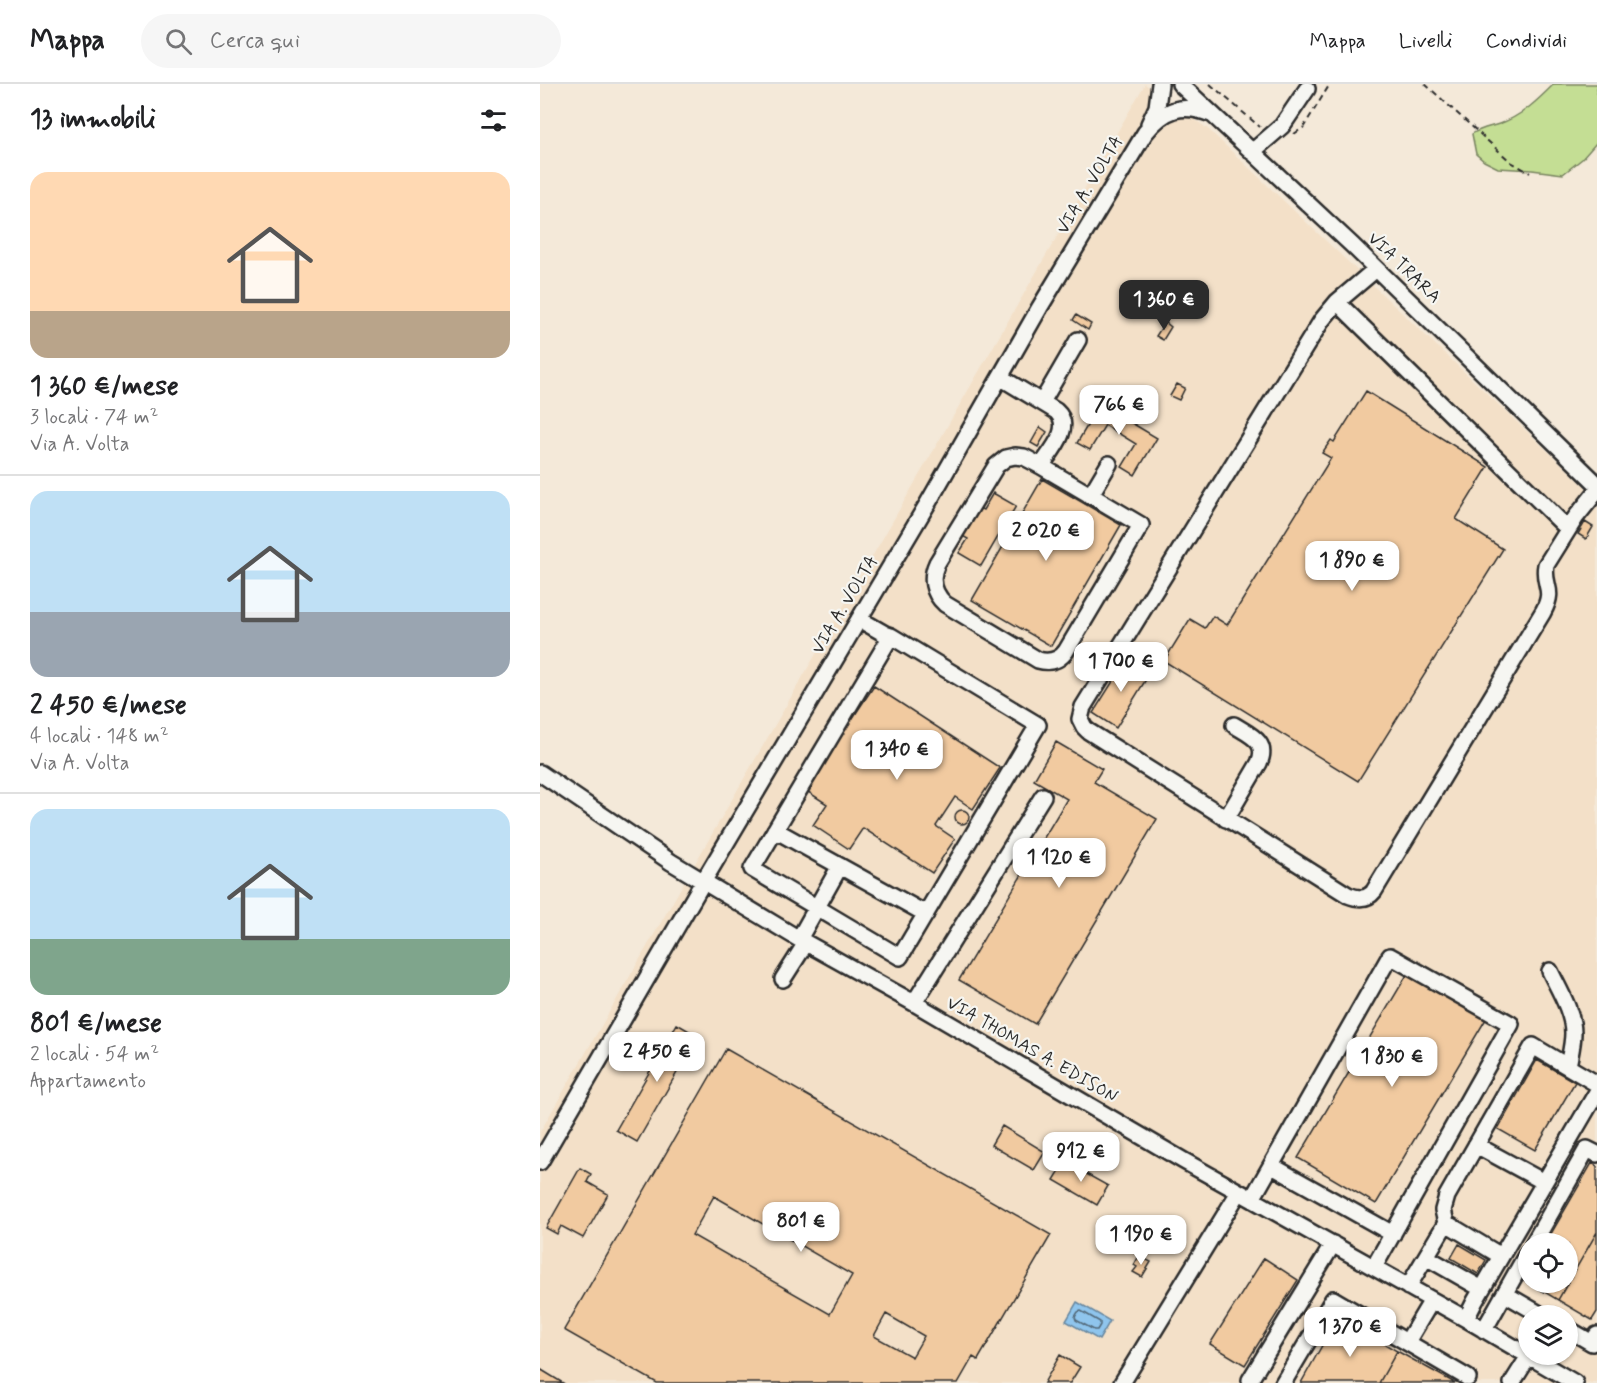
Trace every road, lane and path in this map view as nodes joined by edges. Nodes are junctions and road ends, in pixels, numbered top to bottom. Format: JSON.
{"nodes":[{"id":1,"x":1160,"y":84,"type":"edge"},
{"id":2,"x":1180,"y":84,"type":"edge"},
{"id":3,"x":1210,"y":84,"type":"edge"},
{"id":4,"x":1425,"y":84,"type":"edge"},
{"id":5,"x":1307,"y":89,"type":"dead end"},
{"id":6,"x":1211,"y":114,"type":"junction"},
{"id":7,"x":1145,"y":132,"type":"junction"},
{"id":8,"x":1271,"y":136,"type":"junction"},
{"id":9,"x":1252,"y":152,"type":"junction"},
{"id":10,"x":1530,"y":173,"type":"dead end"},
{"id":11,"x":1376,"y":269,"type":"junction"},
{"id":12,"x":1337,"y":302,"type":"junction"},
{"id":13,"x":1078,"y":340,"type":"dead end"},
{"id":14,"x":1000,"y":377,"type":"junction"},
{"id":15,"x":1042,"y":402,"type":"junction"},
{"id":16,"x":1109,"y":464,"type":"dead end"},
{"id":17,"x":1041,"y":466,"type":"junction"},
{"id":18,"x":1597,"y":484,"type":"edge"},
{"id":19,"x":1597,"y":491,"type":"edge"},
{"id":20,"x":1090,"y":495,"type":"junction"},
{"id":21,"x":1568,"y":529,"type":"junction"},
{"id":22,"x":858,"y":619,"type":"junction"},
{"id":23,"x":891,"y":636,"type":"junction"},
{"id":24,"x":1234,"y":725,"type":"dead end"},
{"id":25,"x":540,"y":773,"type":"edge"},
{"id":26,"x":1043,"y":796,"type":"dead end"},
{"id":27,"x":1227,"y":819,"type":"junction"},
{"id":28,"x":775,"y":830,"type":"junction"},
{"id":29,"x":840,"y":866,"type":"junction"},
{"id":30,"x":703,"y":882,"type":"junction"},
{"id":31,"x":817,"y":908,"type":"junction"},
{"id":32,"x":926,"y":914,"type":"junction"},
{"id":33,"x":802,"y":941,"type":"junction"},
{"id":34,"x":1550,"y":971,"type":"dead end"},
{"id":35,"x":783,"y":979,"type":"dead end"},
{"id":36,"x":914,"y":1003,"type":"junction"},
{"id":37,"x":1568,"y":1066,"type":"junction"},
{"id":38,"x":1597,"y":1083,"type":"edge"},
{"id":39,"x":1597,"y":1092,"type":"edge"},
{"id":40,"x":1476,"y":1145,"type":"junction"},
{"id":41,"x":1597,"y":1154,"type":"edge"},
{"id":42,"x":540,"y":1162,"type":"edge"},
{"id":43,"x":1272,"y":1166,"type":"junction"},
{"id":44,"x":1544,"y":1182,"type":"junction"},
{"id":45,"x":1239,"y":1192,"type":"junction"},
{"id":46,"x":1252,"y":1200,"type":"junction"},
{"id":47,"x":1446,"y":1223,"type":"junction"},
{"id":48,"x":1539,"y":1233,"type":"edge"},
{"id":49,"x":1393,"y":1234,"type":"junction"},
{"id":50,"x":1333,"y":1244,"type":"junction"},
{"id":51,"x":1501,"y":1256,"type":"junction"},
{"id":52,"x":1426,"y":1257,"type":"junction"},
{"id":53,"x":1374,"y":1267,"type":"junction"},
{"id":54,"x":1518,"y":1270,"type":"edge"},
{"id":55,"x":1408,"y":1287,"type":"junction"},
{"id":56,"x":1482,"y":1289,"type":"junction"},
{"id":57,"x":1504,"y":1294,"type":"junction"},
{"id":58,"x":1432,"y":1300,"type":"junction"},
{"id":59,"x":1524,"y":1305,"type":"edge"},
{"id":60,"x":1466,"y":1319,"type":"junction"},
{"id":61,"x":1484,"y":1330,"type":"junction"},
{"id":62,"x":1578,"y":1335,"type":"edge"},
{"id":63,"x":1597,"y":1335,"type":"edge"},
{"id":64,"x":1407,"y":1342,"type":"junction"},
{"id":65,"x":1518,"y":1350,"type":"edge"},
{"id":66,"x":1523,"y":1365,"type":"edge"},
{"id":67,"x":1544,"y":1365,"type":"edge"},
{"id":68,"x":1468,"y":1378,"type":"dead end"},
{"id":69,"x":1250,"y":1380,"type":"dead end"},
{"id":70,"x":1122,"y":1383,"type":"edge"},
{"id":71,"x":1283,"y":1383,"type":"edge"},
{"id":72,"x":1512,"y":1383,"type":"edge"},
{"id":73,"x":1575,"y":1383,"type":"edge"}],
"edges":[{"from":1,"to":7,"type":"street"},
{"from":2,"to":6,"type":"street","name":"VIA TRARA"},
{"from":3,"to":8,"type":"path"},
{"from":4,"to":10,"type":"path"},
{"from":5,"to":8,"type":"street"},
{"from":6,"to":7,"type":"street","name":"VIA A. VOLTA"},
{"from":6,"to":9,"type":"street","name":"VIA TRARA"},
{"from":7,"to":14,"type":"street","name":"VIA A. VOLTA"},
{"from":8,"to":9,"type":"street"},
{"from":9,"to":11,"type":"street","name":"VIA TRARA"},
{"from":11,"to":12,"type":"street"},
{"from":11,"to":18,"type":"street","name":"VIA TRARA"},
{"from":12,"to":21,"type":"street"},
{"from":12,"to":27,"type":"street"},
{"from":13,"to":15,"type":"street"},
{"from":14,"to":15,"type":"street"},
{"from":14,"to":22,"type":"street","name":"VIA A. VOLTA"},
{"from":15,"to":17,"type":"street"},
{"from":16,"to":20,"type":"street"},
{"from":17,"to":20,"type":"street"},
{"from":17,"to":20,"type":"street"},
{"from":19,"to":21,"type":"street"},
{"from":21,"to":27,"type":"street"},
{"from":22,"to":23,"type":"street"},
{"from":22,"to":30,"type":"street","name":"VIA A. VOLTA"},
{"from":23,"to":28,"type":"street"},
{"from":23,"to":32,"type":"street"},
{"from":24,"to":27,"type":"street"},
{"from":25,"to":30,"type":"street","name":"VIA THOMAS A. EDISON"},
{"from":26,"to":36,"type":"street"},
{"from":28,"to":29,"type":"street"},
{"from":28,"to":31,"type":"street"},
{"from":29,"to":31,"type":"street"},
{"from":29,"to":32,"type":"street"},
{"from":30,"to":33,"type":"street","name":"VIA THOMAS A. EDISON"},
{"from":30,"to":42,"type":"street","name":"VIA A. VOLTA"},
{"from":31,"to":32,"type":"street"},
{"from":31,"to":33,"type":"street"},
{"from":33,"to":35,"type":"street"},
{"from":33,"to":36,"type":"street","name":"VIA THOMAS A. EDISON"},
{"from":34,"to":37,"type":"street"},
{"from":36,"to":45,"type":"street","name":"VIA THOMAS A. EDISON"},
{"from":37,"to":38,"type":"street"},
{"from":37,"to":40,"type":"street"},
{"from":39,"to":44,"type":"street"},
{"from":40,"to":44,"type":"street"},
{"from":40,"to":47,"type":"street"},
{"from":41,"to":48,"type":"street"},
{"from":43,"to":46,"type":"street"},
{"from":43,"to":49,"type":"street"},
{"from":43,"to":49,"type":"street"},
{"from":44,"to":51,"type":"street"},
{"from":45,"to":46,"type":"street","name":"VIA THOMAS A. EDISON"},
{"from":45,"to":70,"type":"street"},
{"from":46,"to":50,"type":"street","name":"VIA THOMAS A. EDISON"},
{"from":47,"to":51,"type":"street"},
{"from":47,"to":52,"type":"street"},
{"from":49,"to":53,"type":"street"},
{"from":50,"to":53,"type":"street","name":"VIA THOMAS A. EDISON"},
{"from":50,"to":69,"type":"street"},
{"from":51,"to":56,"type":"street"},
{"from":52,"to":55,"type":"street"},
{"from":52,"to":56,"type":"street"},
{"from":53,"to":55,"type":"street","name":"VIA THOMAS A. EDISON"},
{"from":54,"to":57,"type":"street"},
{"from":55,"to":58,"type":"street","name":"VIA THOMAS A. EDISON"},
{"from":56,"to":60,"type":"street"},
{"from":57,"to":59,"type":"street"},
{"from":57,"to":61,"type":"street"},
{"from":58,"to":60,"type":"street","name":"VIA THOMAS A. EDISON"},
{"from":58,"to":64,"type":"street"},
{"from":60,"to":61,"type":"street","name":"VIA THOMAS A. EDISON"},
{"from":61,"to":65,"type":"street","name":"VIA THOMAS A. EDISON"},
{"from":62,"to":63,"type":"street"},
{"from":64,"to":68,"type":"street"},
{"from":64,"to":71,"type":"street"},
{"from":66,"to":72,"type":"street"},
{"from":67,"to":73,"type":"street","name":"VIA THOMAS A. EDISON"}]}
